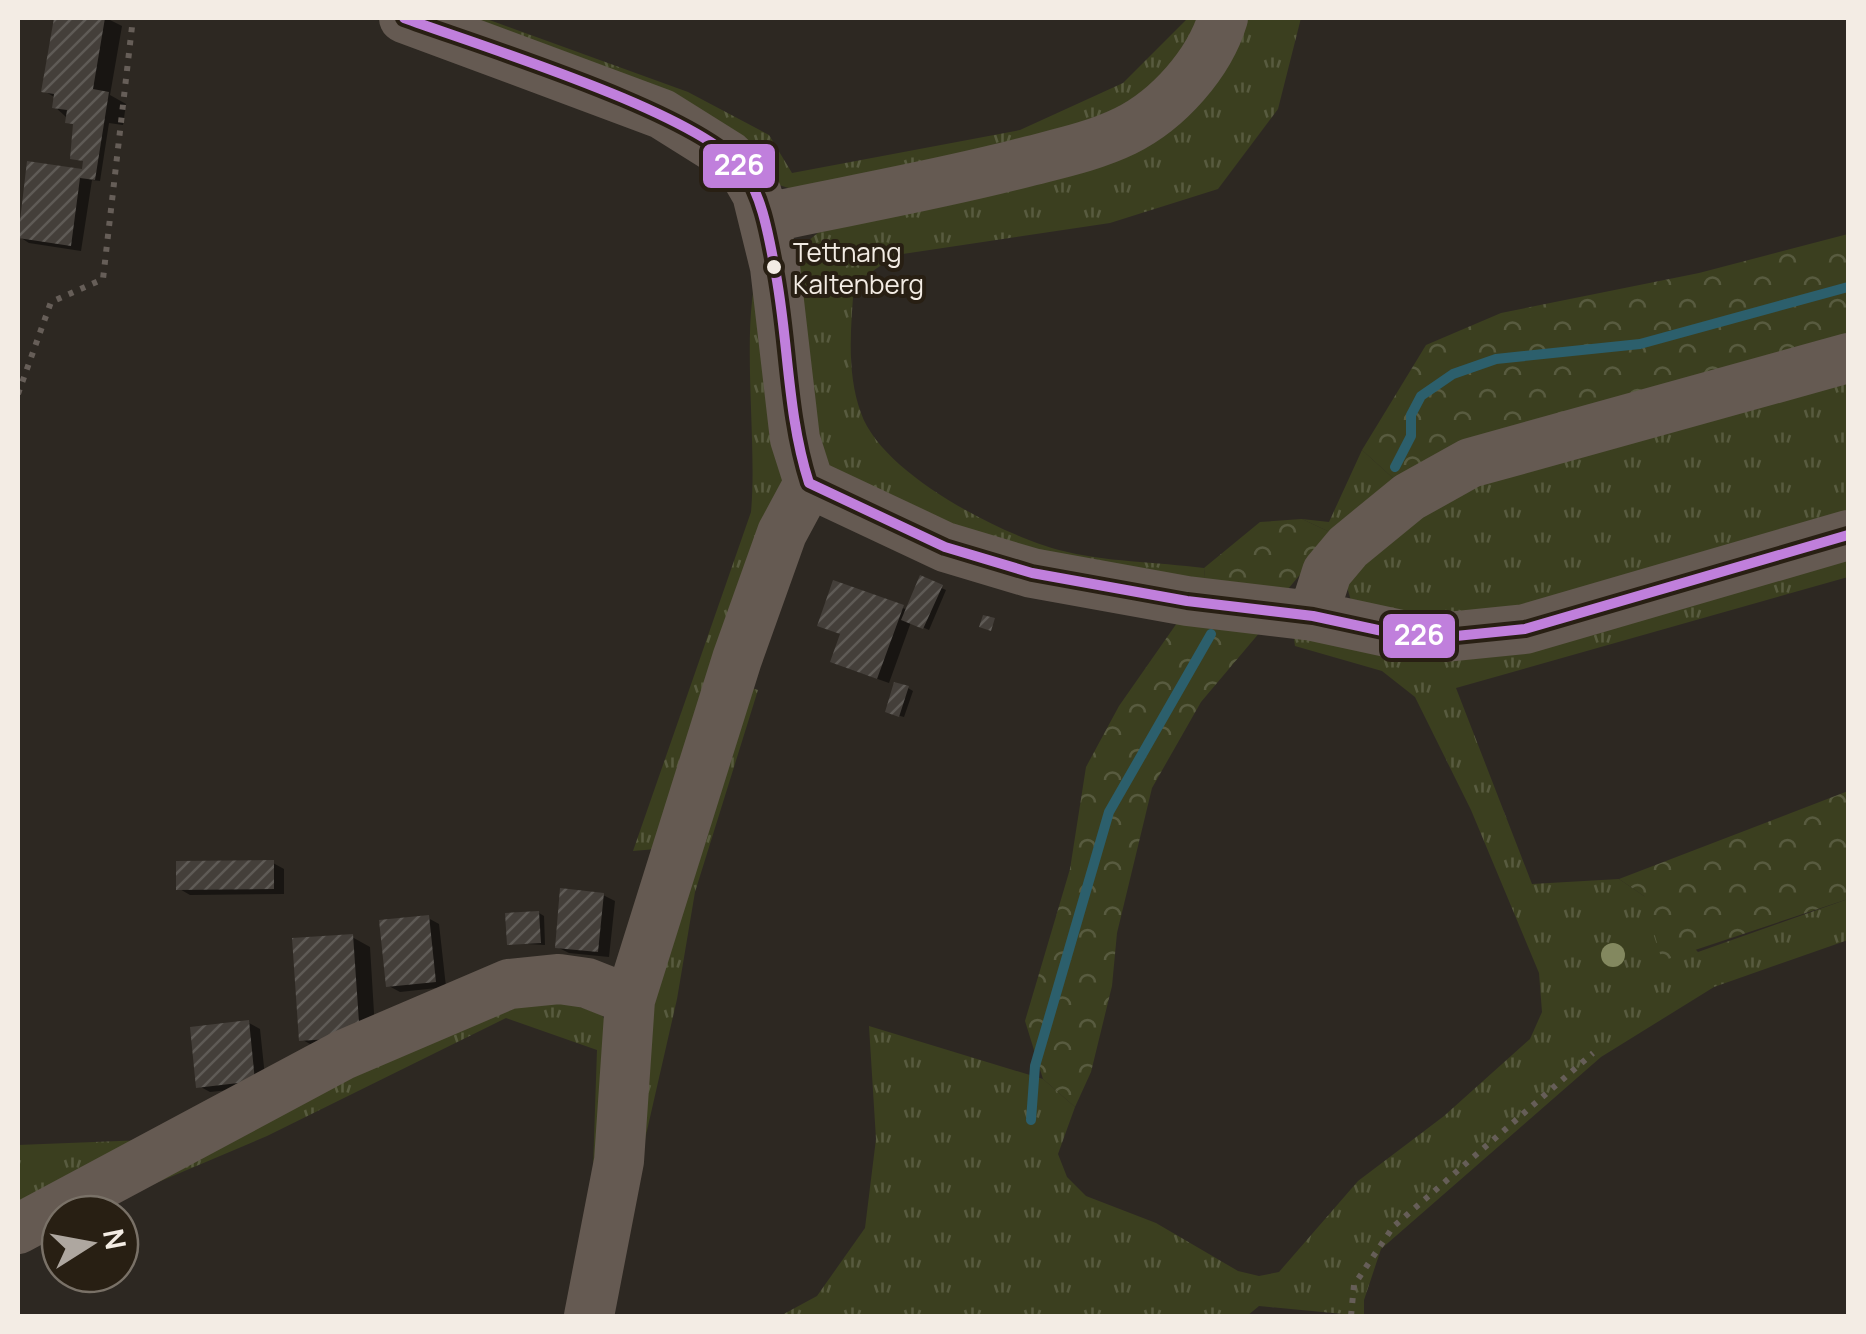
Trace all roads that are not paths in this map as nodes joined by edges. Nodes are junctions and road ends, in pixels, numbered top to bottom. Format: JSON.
{"nodes":[{"id":1,"x":404,"y":18,"type":"edge"},
{"id":2,"x":1223,"y":18,"type":"edge"},
{"id":3,"x":766,"y":218,"type":"junction"},
{"id":4,"x":1848,"y":358,"type":"edge"},
{"id":5,"x":810,"y":484,"type":"junction"},
{"id":6,"x":1848,"y":535,"type":"edge"},
{"id":7,"x":1313,"y":616,"type":"junction"},
{"id":8,"x":630,"y":1000,"type":"junction"},
{"id":9,"x":18,"y":1229,"type":"edge"},
{"id":10,"x":589,"y":1316,"type":"edge"}],
"edges":[{"from":1,"to":3,"type":"street"},
{"from":2,"to":3,"type":"street"},
{"from":3,"to":5,"type":"street"},
{"from":4,"to":7,"type":"street"},
{"from":5,"to":7,"type":"street"},
{"from":5,"to":8,"type":"street"},
{"from":6,"to":7,"type":"street"},
{"from":8,"to":9,"type":"street"},
{"from":8,"to":10,"type":"street"}]}
